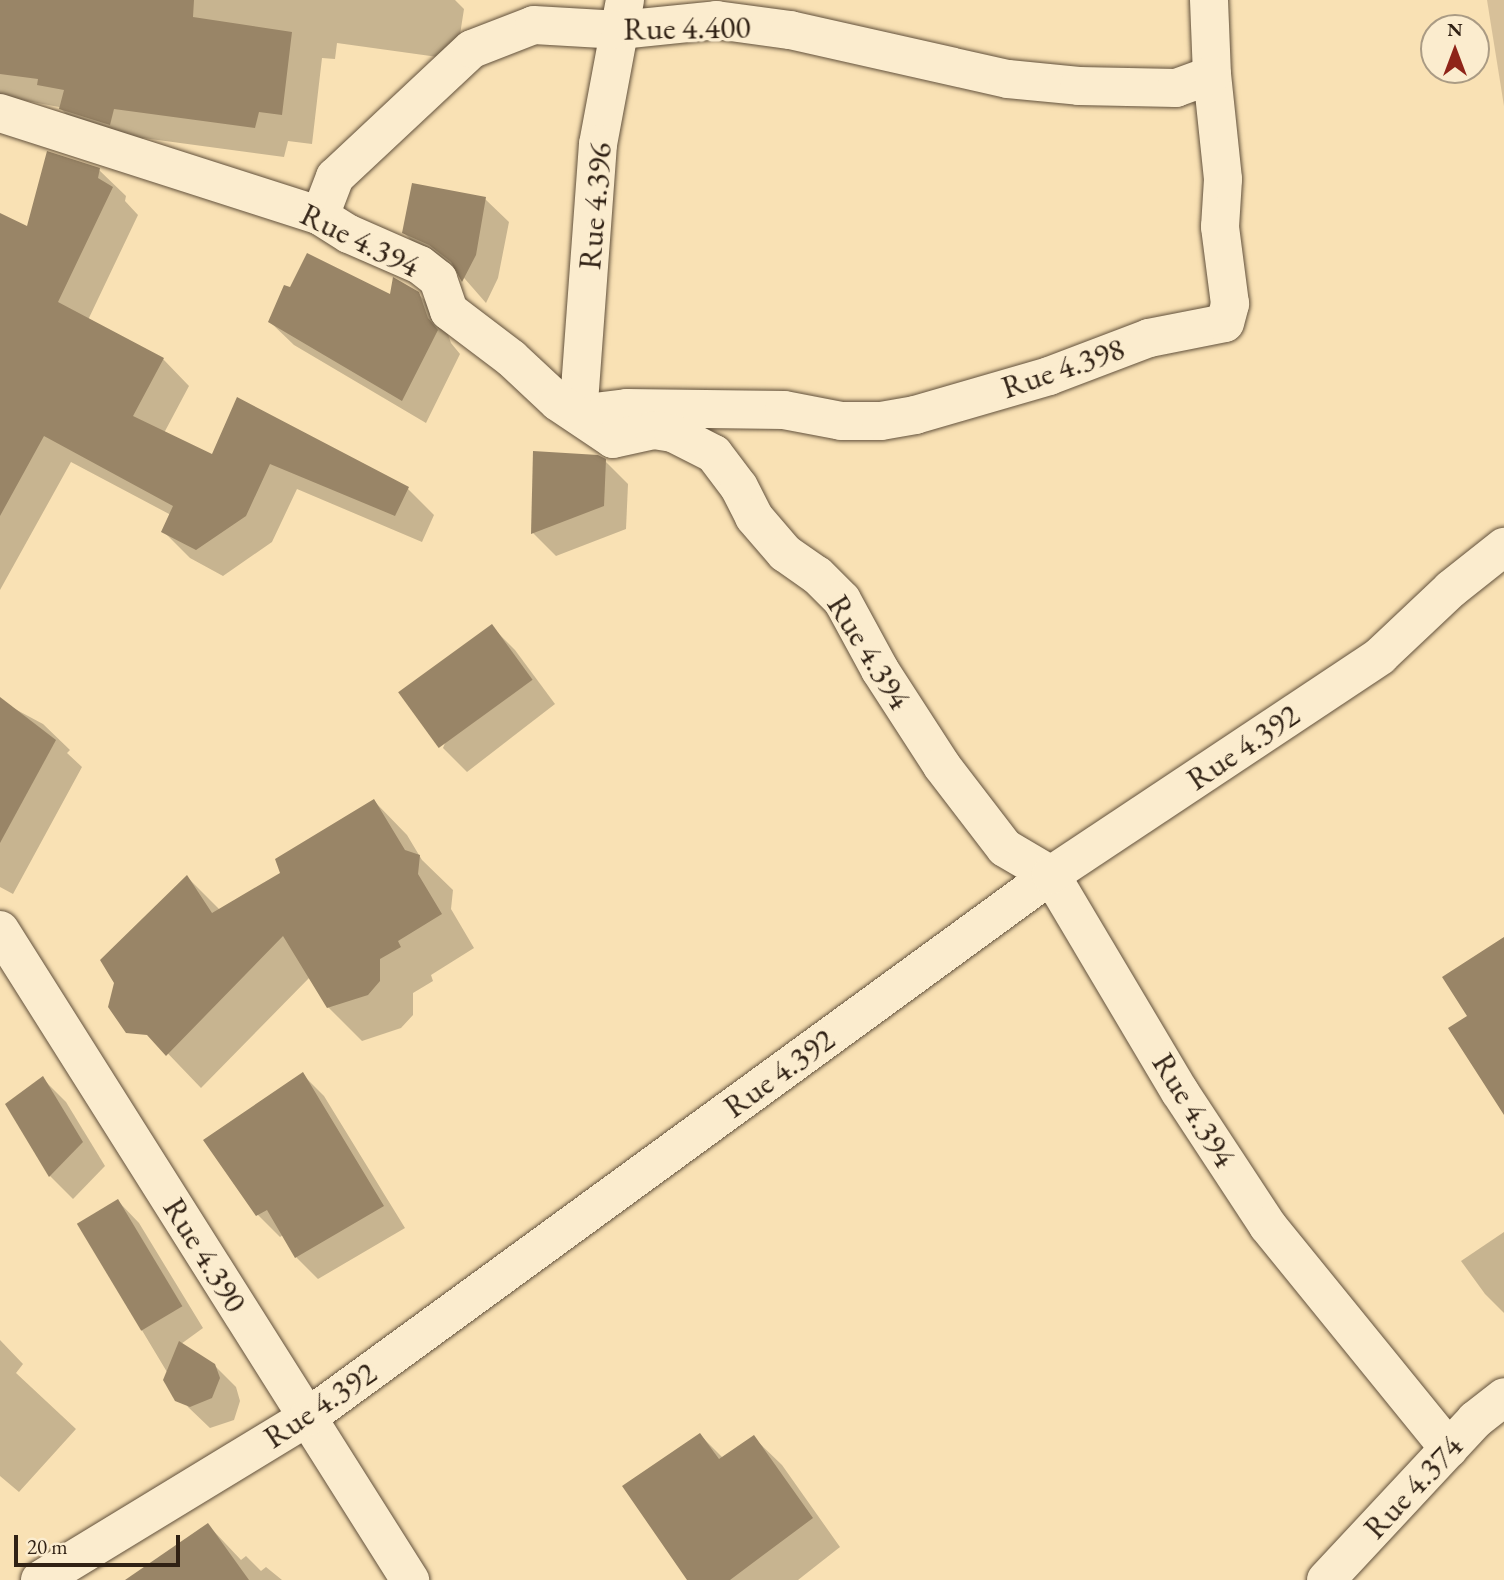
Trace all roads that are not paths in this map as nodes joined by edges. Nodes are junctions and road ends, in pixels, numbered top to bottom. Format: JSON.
{"nodes":[{"id":1,"x":1209,"y":0,"type":"edge"},
{"id":2,"x":622,"y":15,"type":"edge"},
{"id":3,"x":1212,"y":75,"type":"junction"},
{"id":4,"x":0,"y":113,"type":"edge"},
{"id":5,"x":320,"y":216,"type":"junction"},
{"id":6,"x":578,"y":414,"type":"junction"},
{"id":7,"x":1504,"y":547,"type":"edge"},
{"id":8,"x":1051,"y":875,"type":"junction"},
{"id":9,"x":0,"y":930,"type":"edge"},
{"id":10,"x":1504,"y":1397,"type":"edge"},
{"id":11,"x":308,"y":1417,"type":"junction"},
{"id":12,"x":1450,"y":1449,"type":"junction"},
{"id":13,"x":40,"y":1580,"type":"edge"},
{"id":14,"x":410,"y":1580,"type":"edge"},
{"id":15,"x":1326,"y":1580,"type":"edge"}],
"edges":[{"from":1,"to":3,"type":"street","name":"Rue 4.398"},
{"from":2,"to":3,"type":"street","name":"Rue 4.400"},
{"from":2,"to":5,"type":"street","name":"Rue 4.400"},
{"from":2,"to":6,"type":"street","name":"Rue 4.396"},
{"from":3,"to":6,"type":"street","name":"Rue 4.398"},
{"from":4,"to":5,"type":"street","name":"Rue 4.394"},
{"from":5,"to":6,"type":"street","name":"Rue 4.394"},
{"from":6,"to":8,"type":"street","name":"Rue 4.394"},
{"from":7,"to":8,"type":"street","name":"Rue 4.392"},
{"from":8,"to":11,"type":"street","name":"Rue 4.392"},
{"from":8,"to":12,"type":"street","name":"Rue 4.394"},
{"from":9,"to":11,"type":"street","name":"Rue 4.390"},
{"from":10,"to":12,"type":"street","name":"Rue 4.374"},
{"from":11,"to":13,"type":"street","name":"Rue 4.392"},
{"from":11,"to":14,"type":"street","name":"Rue 4.390"},
{"from":12,"to":15,"type":"street","name":"Rue 4.374"}]}
